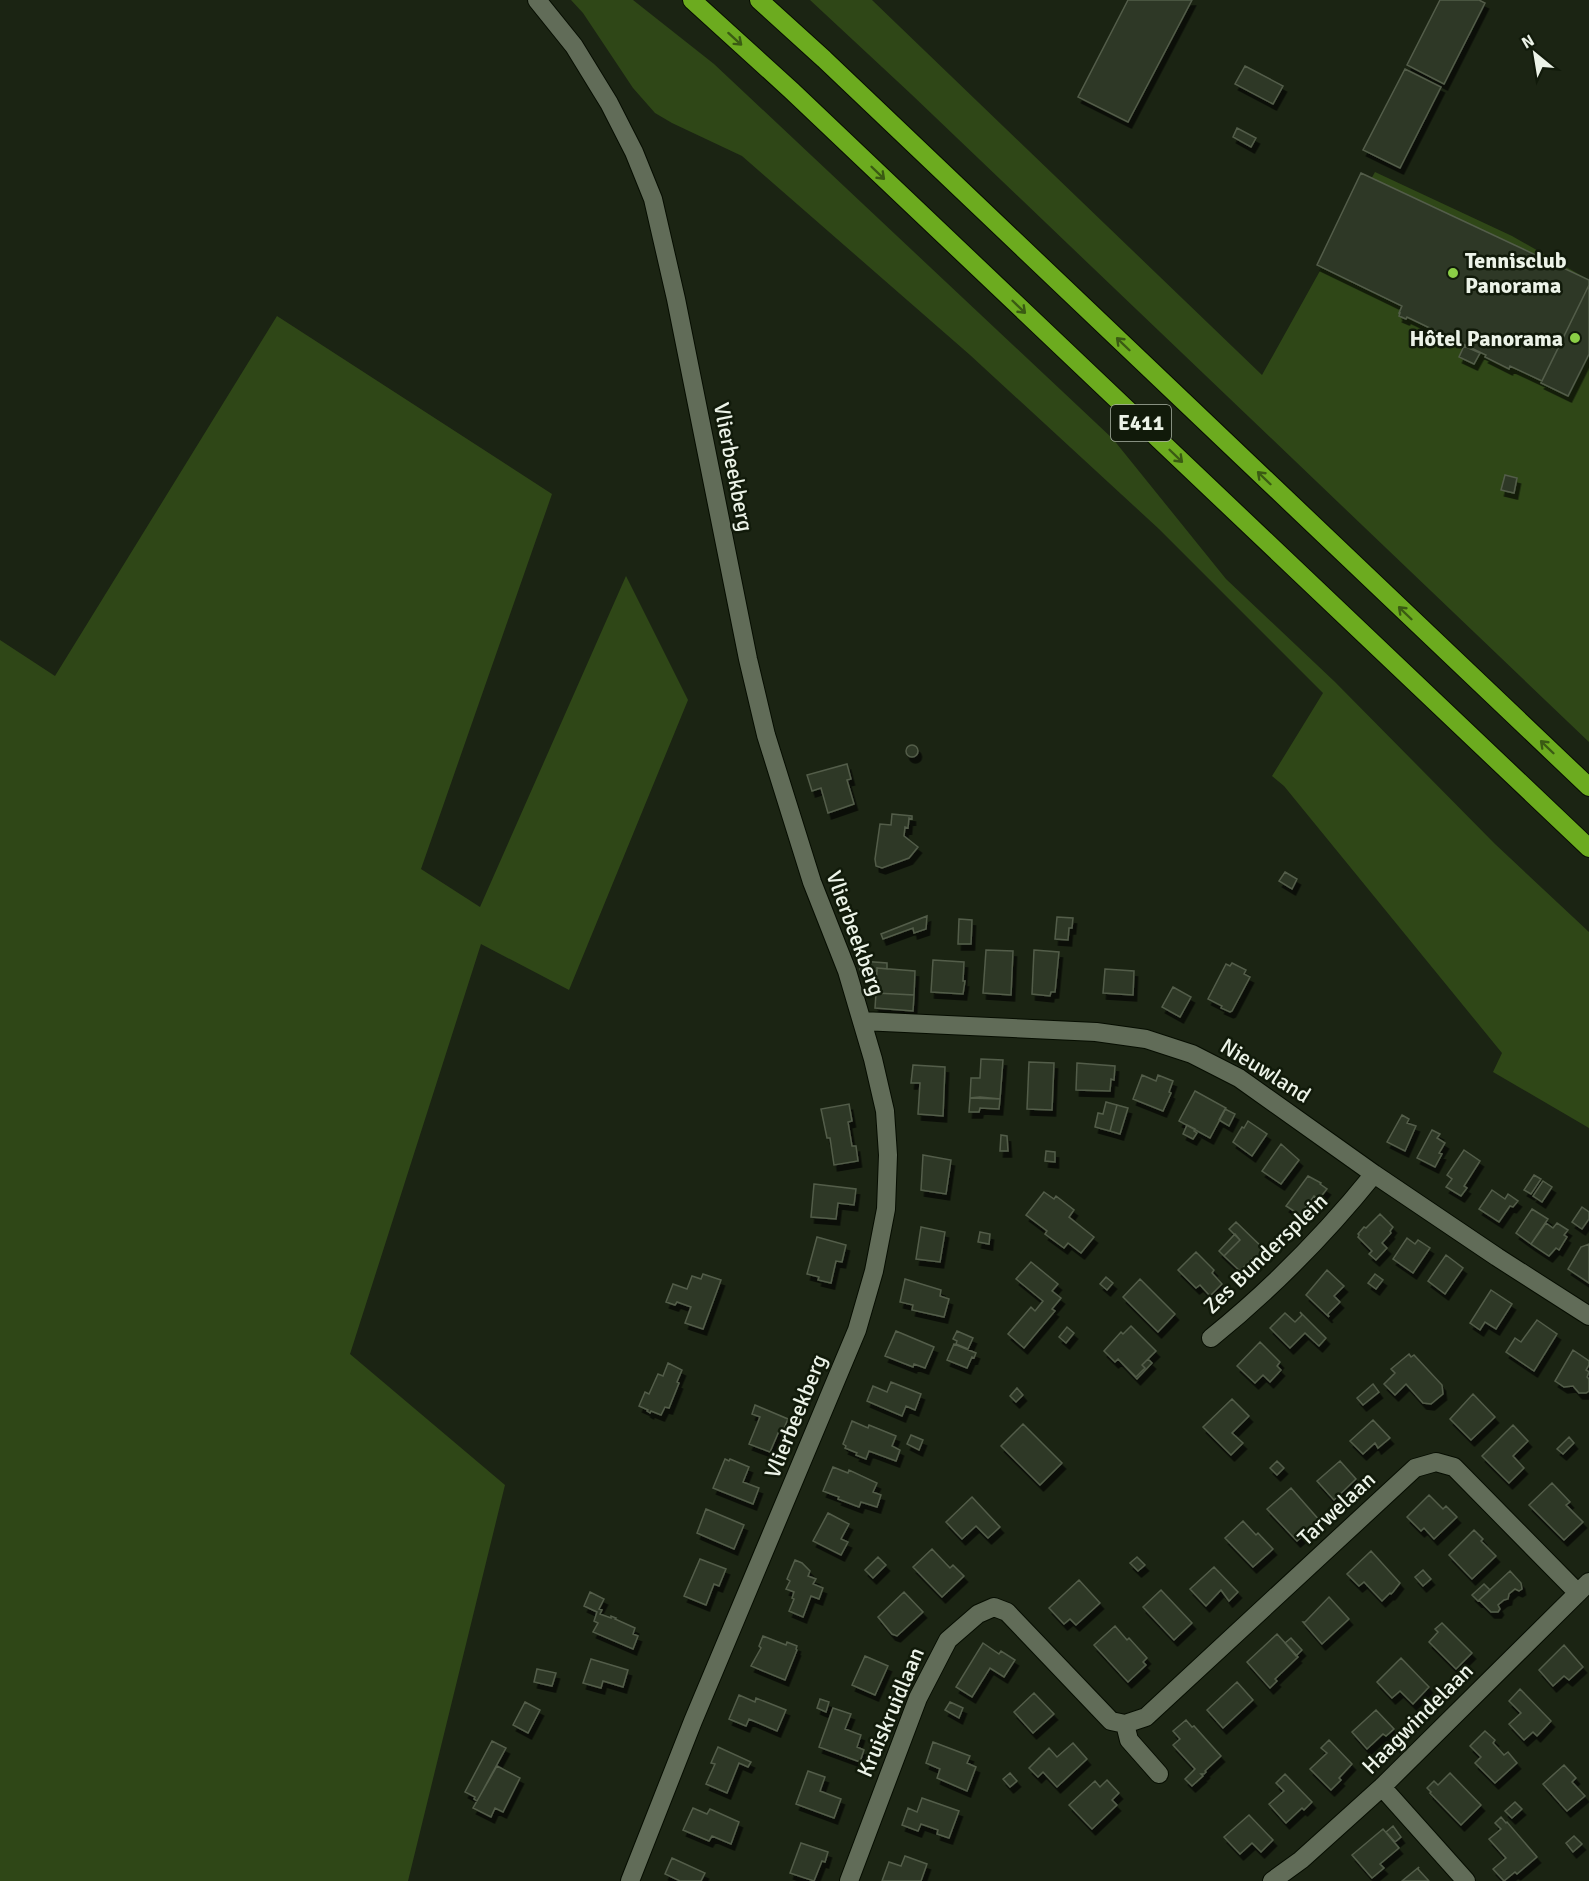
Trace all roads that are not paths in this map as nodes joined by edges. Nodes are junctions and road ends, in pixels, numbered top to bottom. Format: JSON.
{"nodes":[{"id":1,"x":537,"y":0,"type":"edge"},
{"id":2,"x":692,"y":0,"type":"edge"},
{"id":3,"x":759,"y":0,"type":"edge"},
{"id":4,"x":1589,"y":787,"type":"edge"},
{"id":5,"x":1589,"y":848,"type":"edge"},
{"id":6,"x":862,"y":1021,"type":"junction"},
{"id":7,"x":1374,"y":1173,"type":"junction"},
{"id":8,"x":1589,"y":1316,"type":"edge"},
{"id":9,"x":1211,"y":1338,"type":"dead end"},
{"id":10,"x":1583,"y":1587,"type":"edge"},
{"id":11,"x":1125,"y":1724,"type":"junction"},
{"id":12,"x":1160,"y":1774,"type":"dead end"},
{"id":13,"x":1382,"y":1787,"type":"junction"},
{"id":14,"x":630,"y":1881,"type":"edge"},
{"id":15,"x":849,"y":1881,"type":"edge"},
{"id":16,"x":1272,"y":1881,"type":"edge"},
{"id":17,"x":1466,"y":1881,"type":"edge"}],
"edges":[{"from":1,"to":6,"type":"street","name":"Vlierbeekberg"},
{"from":2,"to":5,"type":"highway","number":"E411","one_way":true},
{"from":4,"to":3,"type":"highway","number":"E411","one_way":true},
{"from":6,"to":7,"type":"street","name":"Nieuwland"},
{"from":6,"to":14,"type":"street","name":"Vlierbeekberg"},
{"from":7,"to":8,"type":"street","name":"Nieuwland"},
{"from":7,"to":9,"type":"street","name":"Zes Bundersplein"},
{"from":10,"to":11,"type":"street","name":"Tarwelaan"},
{"from":10,"to":13,"type":"street","name":"Haagwindelaan"},
{"from":11,"to":12,"type":"street"},
{"from":11,"to":15,"type":"street","name":"Kruiskruidlaan"},
{"from":13,"to":16,"type":"street","name":"Haagwindelaan"},
{"from":13,"to":17,"type":"street"}]}
